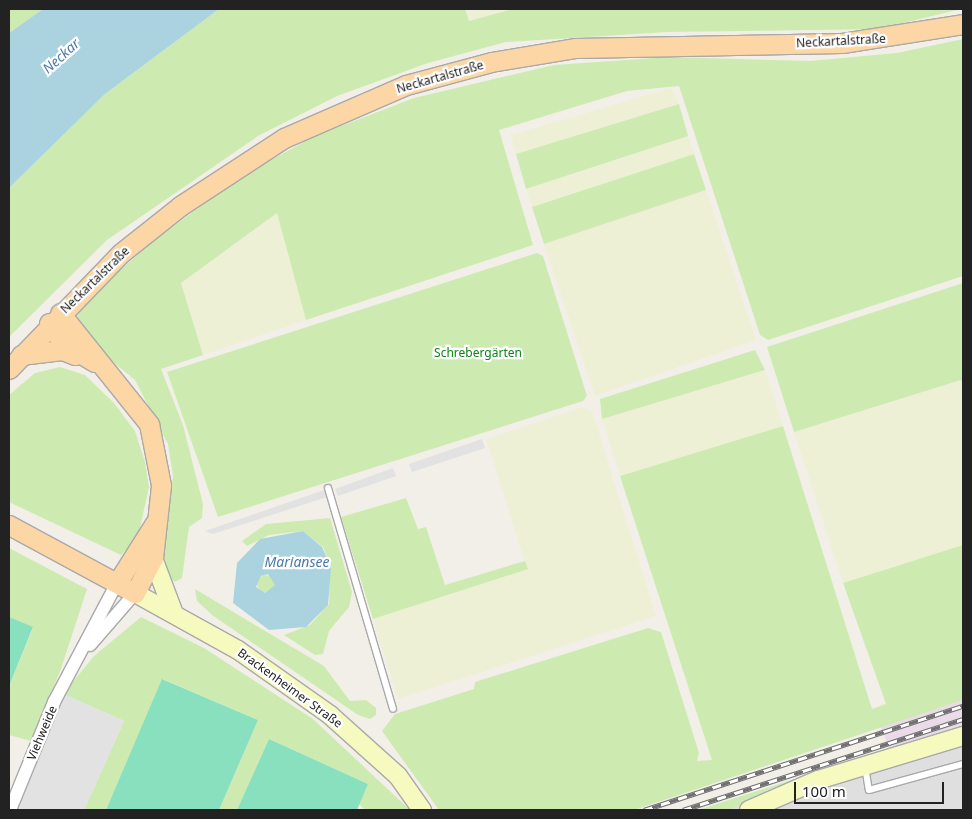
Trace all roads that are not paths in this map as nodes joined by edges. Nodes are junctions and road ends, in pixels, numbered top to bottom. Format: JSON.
{"nodes":[{"id":1,"x":963,"y":24,"type":"edge"},
{"id":2,"x":55,"y":318,"type":"junction"},
{"id":3,"x":91,"y":361,"type":"junction"},
{"id":4,"x":15,"y":362,"type":"edge"},
{"id":5,"x":328,"y":488,"type":"dead end"},
{"id":6,"x":158,"y":518,"type":"junction"},
{"id":7,"x":9,"y":525,"type":"edge"},
{"id":8,"x":153,"y":558,"type":"junction"},
{"id":9,"x":117,"y":583,"type":"junction"},
{"id":10,"x":135,"y":593,"type":"junction"},
{"id":11,"x":174,"y":614,"type":"junction"},
{"id":12,"x":79,"y":658,"type":"junction"},
{"id":13,"x":393,"y":709,"type":"dead end"},
{"id":14,"x":963,"y":736,"type":"edge"},
{"id":15,"x":963,"y":764,"type":"edge"},
{"id":16,"x":865,"y":765,"type":"junction"},
{"id":17,"x":10,"y":810,"type":"edge"},
{"id":18,"x":422,"y":810,"type":"edge"},
{"id":19,"x":749,"y":810,"type":"edge"}],
"edges":[{"from":1,"to":2,"type":"main road","name":"Neckartalstraße"},
{"from":2,"to":3,"type":"main road"},
{"from":2,"to":4,"type":"main road","name":"Neckartalstraße"},
{"from":3,"to":4,"type":"main road"},
{"from":3,"to":6,"type":"main road"},
{"from":5,"to":13,"type":"lane"},
{"from":6,"to":8,"type":"main road"},
{"from":6,"to":9,"type":"main road"},
{"from":7,"to":9,"type":"main road","name":"Brackenheimer Straße"},
{"from":8,"to":10,"type":"main road"},
{"from":8,"to":11,"type":"main road"},
{"from":9,"to":10,"type":"main road","name":"Brackenheimer Straße"},
{"from":9,"to":12,"type":"street","name":"Viehweide"},
{"from":10,"to":11,"type":"main road","name":"Brackenheimer Straße"},
{"from":10,"to":12,"type":"street","name":"Viehweide"},
{"from":11,"to":18,"type":"main road","name":"Brackenheimer Straße"},
{"from":12,"to":17,"type":"street","name":"Viehweide"},
{"from":14,"to":16,"type":"main road"},
{"from":15,"to":16,"type":"lane"},
{"from":16,"to":19,"type":"main road"}]}
